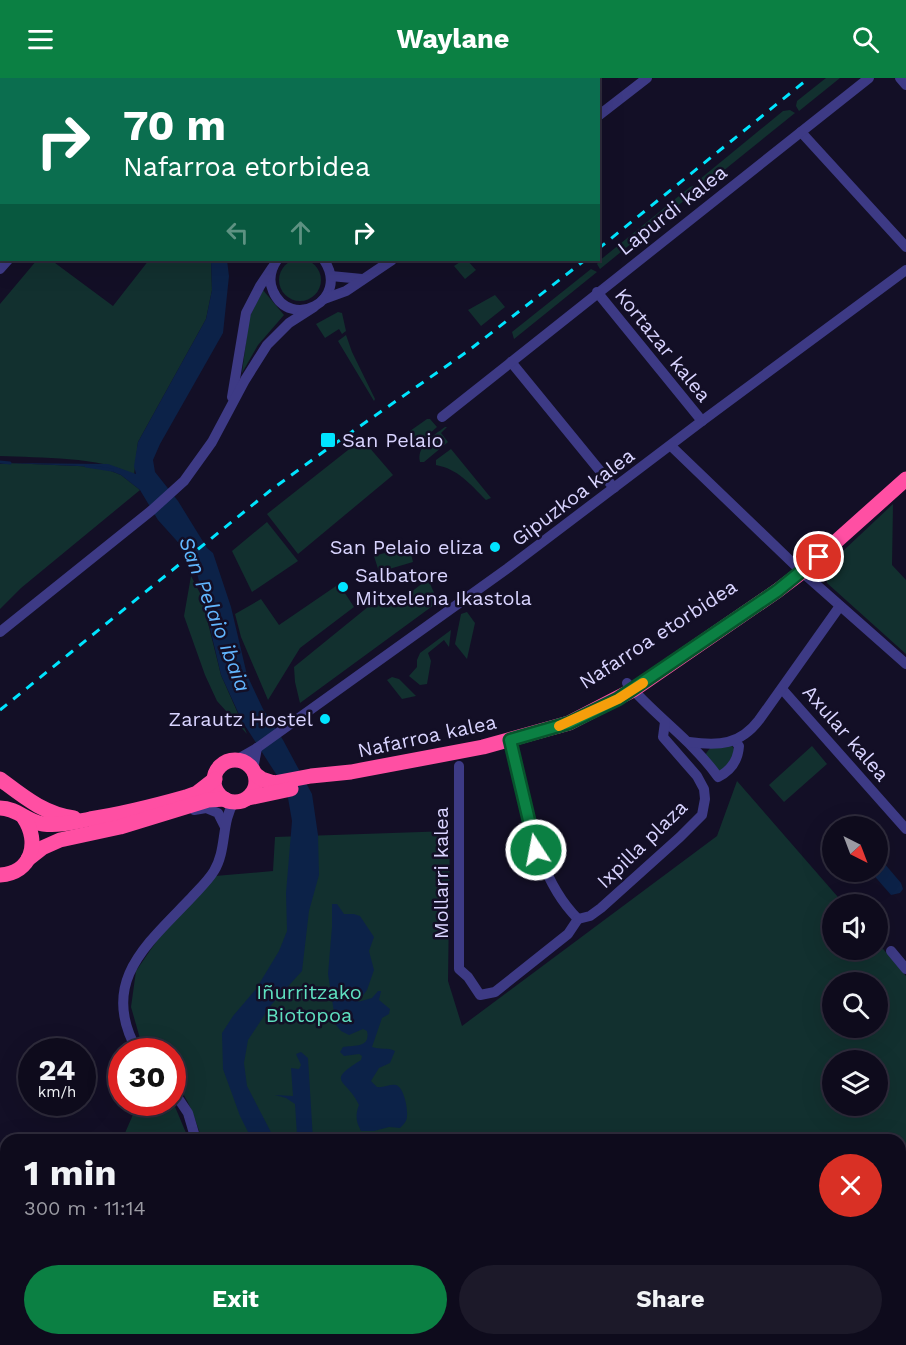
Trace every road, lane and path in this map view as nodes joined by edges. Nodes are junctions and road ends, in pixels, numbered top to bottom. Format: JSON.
{"nodes":[{"id":1,"x":647,"y":78,"type":"edge"},
{"id":2,"x":869,"y":78,"type":"edge"},
{"id":3,"x":900,"y":78,"type":"edge"},
{"id":4,"x":906,"y":85,"type":"edge"},
{"id":5,"x":600,"y":114,"type":"edge"},
{"id":6,"x":801,"y":132,"type":"junction"},
{"id":7,"x":906,"y":247,"type":"edge"},
{"id":8,"x":324,"y":261,"type":"edge"},
{"id":9,"x":390,"y":261,"type":"edge"},
{"id":10,"x":275,"y":264,"type":"edge"},
{"id":11,"x":906,"y":270,"type":"edge"},
{"id":12,"x":331,"y":276,"type":"junction"},
{"id":13,"x":362,"y":279,"type":"junction"},
{"id":14,"x":597,"y":292,"type":"junction"},
{"id":15,"x":324,"y":299,"type":"junction"},
{"id":16,"x":314,"y":307,"type":"junction"},
{"id":17,"x":511,"y":362,"type":"junction"},
{"id":18,"x":230,"y":408,"type":"junction"},
{"id":19,"x":442,"y":417,"type":"dead end"},
{"id":20,"x":702,"y":421,"type":"junction"},
{"id":21,"x":671,"y":446,"type":"junction"},
{"id":22,"x":906,"y":468,"type":"edge"},
{"id":23,"x":906,"y":479,"type":"edge"},
{"id":24,"x":614,"y":488,"type":"junction"},
{"id":25,"x":799,"y":569,"type":"junction"},
{"id":26,"x":840,"y":606,"type":"junction"},
{"id":27,"x":0,"y":633,"type":"edge"},
{"id":28,"x":906,"y":664,"type":"edge"},
{"id":29,"x":630,"y":687,"type":"junction"},
{"id":30,"x":782,"y":689,"type":"junction"},
{"id":31,"x":665,"y":722,"type":"junction"},
{"id":32,"x":510,"y":740,"type":"junction"},
{"id":33,"x":735,"y":741,"type":"junction"},
{"id":34,"x":689,"y":742,"type":"junction"},
{"id":35,"x":706,"y":744,"type":"junction"},
{"id":36,"x":257,"y":748,"type":"junction"},
{"id":37,"x":703,"y":757,"type":"junction"},
{"id":38,"x":236,"y":760,"type":"junction"},
{"id":39,"x":459,"y":765,"type":"dead end"},
{"id":40,"x":254,"y":772,"type":"junction"},
{"id":41,"x":0,"y":779,"type":"edge"},
{"id":42,"x":215,"y":779,"type":"junction"},
{"id":43,"x":281,"y":786,"type":"junction"},
{"id":44,"x":0,"y":796,"type":"edge"},
{"id":45,"x":236,"y":800,"type":"junction"},
{"id":46,"x":12,"y":812,"type":"edge"},
{"id":47,"x":157,"y":816,"type":"junction"},
{"id":48,"x":89,"y":819,"type":"junction"},
{"id":49,"x":906,"y":829,"type":"edge"},
{"id":50,"x":226,"y":833,"type":"junction"},
{"id":51,"x":28,"y":859,"type":"junction"},
{"id":52,"x":2,"y":877,"type":"edge"},
{"id":53,"x":578,"y":919,"type":"junction"},
{"id":54,"x":891,"y":951,"type":"dead end"},
{"id":55,"x":906,"y":969,"type":"edge"},
{"id":56,"x":131,"y":1038,"type":"edge"},
{"id":57,"x":186,"y":1110,"type":"edge"},
{"id":58,"x":194,"y":1134,"type":"edge"}],
"edges":[{"from":1,"to":5,"type":"street"},
{"from":2,"to":6,"type":"street","name":"Lapurdi kalea"},
{"from":3,"to":4,"type":"street"},
{"from":6,"to":7,"type":"street"},
{"from":6,"to":14,"type":"street","name":"Lapurdi kalea"},
{"from":8,"to":12,"type":"street"},
{"from":9,"to":13,"type":"street"},
{"from":10,"to":16,"type":"street"},
{"from":10,"to":18,"type":"street"},
{"from":11,"to":20,"type":"street","name":"Gipuzkoa kalea"},
{"from":12,"to":13,"type":"street"},
{"from":12,"to":15,"type":"street"},
{"from":13,"to":15,"type":"street"},
{"from":14,"to":17,"type":"street","name":"Lapurdi kalea"},
{"from":14,"to":20,"type":"street","name":"Kortazar kalea"},
{"from":15,"to":16,"type":"street"},
{"from":16,"to":18,"type":"street"},
{"from":17,"to":19,"type":"street","name":"Lapurdi kalea"},
{"from":17,"to":24,"type":"street"},
{"from":18,"to":27,"type":"street"},
{"from":20,"to":21,"type":"street","name":"Gipuzkoa kalea"},
{"from":21,"to":24,"type":"street","name":"Gipuzkoa kalea"},
{"from":21,"to":25,"type":"street"},
{"from":22,"to":25,"type":"highway","name":"Nafarroa etorbidea"},
{"from":23,"to":25,"type":"highway","name":"Nafarroa etorbidea"},
{"from":24,"to":36,"type":"street","name":"Gipuzkoa kalea"},
{"from":25,"to":26,"type":"street"},
{"from":25,"to":29,"type":"highway","name":"Nafarroa etorbidea"},
{"from":26,"to":28,"type":"street"},
{"from":26,"to":30,"type":"street"},
{"from":29,"to":31,"type":"street"},
{"from":29,"to":32,"type":"highway","name":"Nafarroa etorbidea"},
{"from":30,"to":33,"type":"street"},
{"from":30,"to":49,"type":"street","name":"Axular kalea"},
{"from":31,"to":34,"type":"street"},
{"from":31,"to":53,"type":"street","name":"Ixpilla plaza"},
{"from":32,"to":43,"type":"highway","name":"Nafarroa kalea"},
{"from":32,"to":53,"type":"street"},
{"from":33,"to":35,"type":"street"},
{"from":33,"to":37,"type":"street"},
{"from":34,"to":35,"type":"street"},
{"from":34,"to":37,"type":"street"},
{"from":35,"to":37,"type":"street"},
{"from":36,"to":38,"type":"street","name":"Gipuzkoa kalea"},
{"from":36,"to":40,"type":"street"},
{"from":38,"to":40,"type":"highway"},
{"from":38,"to":42,"type":"highway"},
{"from":39,"to":53,"type":"street","name":"Mollarri kalea"},
{"from":40,"to":43,"type":"highway"},
{"from":40,"to":45,"type":"highway"},
{"from":41,"to":48,"type":"highway"},
{"from":42,"to":45,"type":"highway"},
{"from":42,"to":48,"type":"highway"},
{"from":43,"to":45,"type":"highway","name":"Nafarroa kalea"},
{"from":44,"to":46,"type":"highway"},
{"from":45,"to":47,"type":"highway","name":"Nafarroa kalea"},
{"from":45,"to":50,"type":"street"},
{"from":46,"to":48,"type":"highway"},
{"from":46,"to":51,"type":"highway"},
{"from":47,"to":50,"type":"street"},
{"from":47,"to":51,"type":"highway","name":"Nafarroa kalea"},
{"from":50,"to":56,"type":"street"},
{"from":51,"to":52,"type":"highway","name":"Nafarroa kalea"},
{"from":54,"to":55,"type":"street"},
{"from":57,"to":58,"type":"street"}]}
